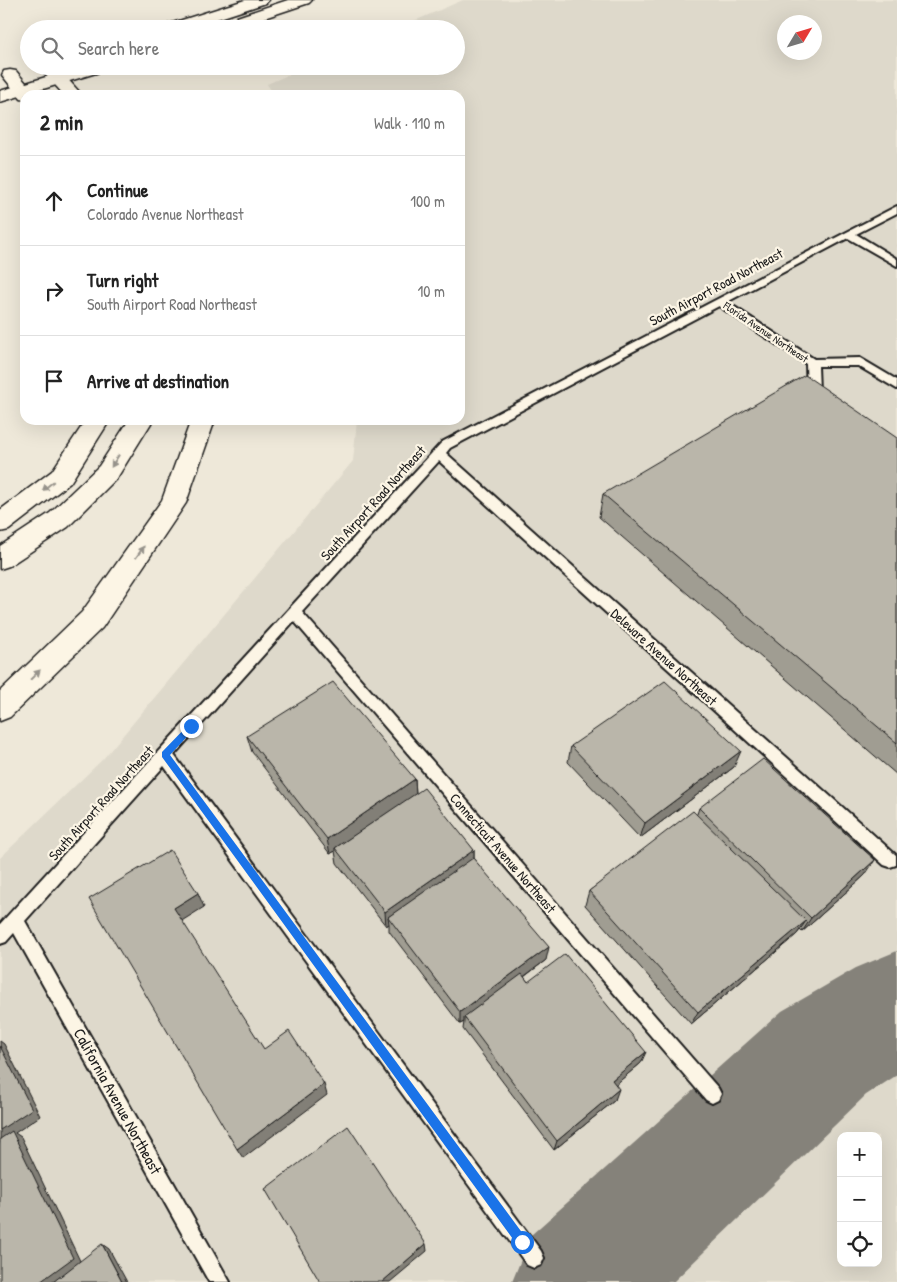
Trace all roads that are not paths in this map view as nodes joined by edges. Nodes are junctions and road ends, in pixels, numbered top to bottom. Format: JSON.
{"nodes":[{"id":1,"x":261,"y":0,"type":"edge"},
{"id":2,"x":304,"y":0,"type":"edge"},
{"id":3,"x":198,"y":20,"type":"edge"},
{"id":4,"x":243,"y":20,"type":"edge"},
{"id":5,"x":26,"y":75,"type":"edge"},
{"id":6,"x":42,"y":75,"type":"edge"},
{"id":7,"x":72,"y":75,"type":"edge"},
{"id":8,"x":59,"y":79,"type":"junction"},
{"id":9,"x":26,"y":90,"type":"edge"},
{"id":10,"x":33,"y":90,"type":"edge"},
{"id":11,"x":69,"y":90,"type":"edge"},
{"id":12,"x":20,"y":94,"type":"edge"},
{"id":13,"x":0,"y":97,"type":"edge"},
{"id":14,"x":897,"y":209,"type":"edge"},
{"id":15,"x":848,"y":234,"type":"junction"},
{"id":16,"x":897,"y":263,"type":"edge"},
{"id":17,"x":720,"y":302,"type":"junction"},
{"id":18,"x":812,"y":363,"type":"junction"},
{"id":19,"x":897,"y":386,"type":"edge"},
{"id":20,"x":828,"y":403,"type":"edge"},
{"id":21,"x":95,"y":425,"type":"edge"},
{"id":22,"x":138,"y":425,"type":"edge"},
{"id":23,"x":201,"y":425,"type":"edge"},
{"id":24,"x":438,"y":453,"type":"junction"},
{"id":25,"x":0,"y":523,"type":"edge"},
{"id":26,"x":0,"y":560,"type":"edge"},
{"id":27,"x":294,"y":612,"type":"junction"},
{"id":28,"x":0,"y":709,"type":"edge"},
{"id":29,"x":165,"y":755,"type":"junction"},
{"id":30,"x":890,"y":860,"type":"dead end"},
{"id":31,"x":15,"y":919,"type":"junction"},
{"id":32,"x":0,"y":936,"type":"edge"},
{"id":33,"x":712,"y":1094,"type":"dead end"},
{"id":34,"x":534,"y":1258,"type":"dead end"},
{"id":35,"x":220,"y":1282,"type":"edge"}],
"edges":[{"from":1,"to":3,"type":"main road"},
{"from":2,"to":4,"type":"main road"},
{"from":5,"to":9,"type":"main road"},
{"from":6,"to":8,"type":"main road"},
{"from":7,"to":8,"type":"main road"},
{"from":8,"to":10,"type":"main road"},
{"from":8,"to":11,"type":"main road"},
{"from":12,"to":13,"type":"main road"},
{"from":14,"to":15,"type":"lane","name":"South Airport Road Northeast"},
{"from":15,"to":16,"type":"lane"},
{"from":15,"to":17,"type":"lane","name":"South Airport Road Northeast"},
{"from":17,"to":18,"type":"lane","name":"Florida Avenue Northeast"},
{"from":17,"to":24,"type":"lane","name":"South Airport Road Northeast"},
{"from":18,"to":19,"type":"lane","name":"Florida Avenue Northeast"},
{"from":18,"to":20,"type":"lane","name":"Florida Avenue Northeast"},
{"from":21,"to":25,"type":"main road","one_way":true},
{"from":22,"to":26,"type":"main road","one_way":true},
{"from":28,"to":23,"type":"main road","one_way":true},
{"from":24,"to":27,"type":"lane","name":"South Airport Road Northeast"},
{"from":24,"to":30,"type":"lane","name":"Deleware Avenue Northeast"},
{"from":27,"to":29,"type":"lane","name":"South Airport Road Northeast"},
{"from":27,"to":33,"type":"lane","name":"Connecticut Avenue Northeast"},
{"from":29,"to":31,"type":"lane","name":"South Airport Road Northeast"},
{"from":29,"to":34,"type":"lane"},
{"from":31,"to":32,"type":"lane","name":"South Airport Road Northeast"},
{"from":31,"to":35,"type":"lane","name":"California Avenue Northeast"}]}
